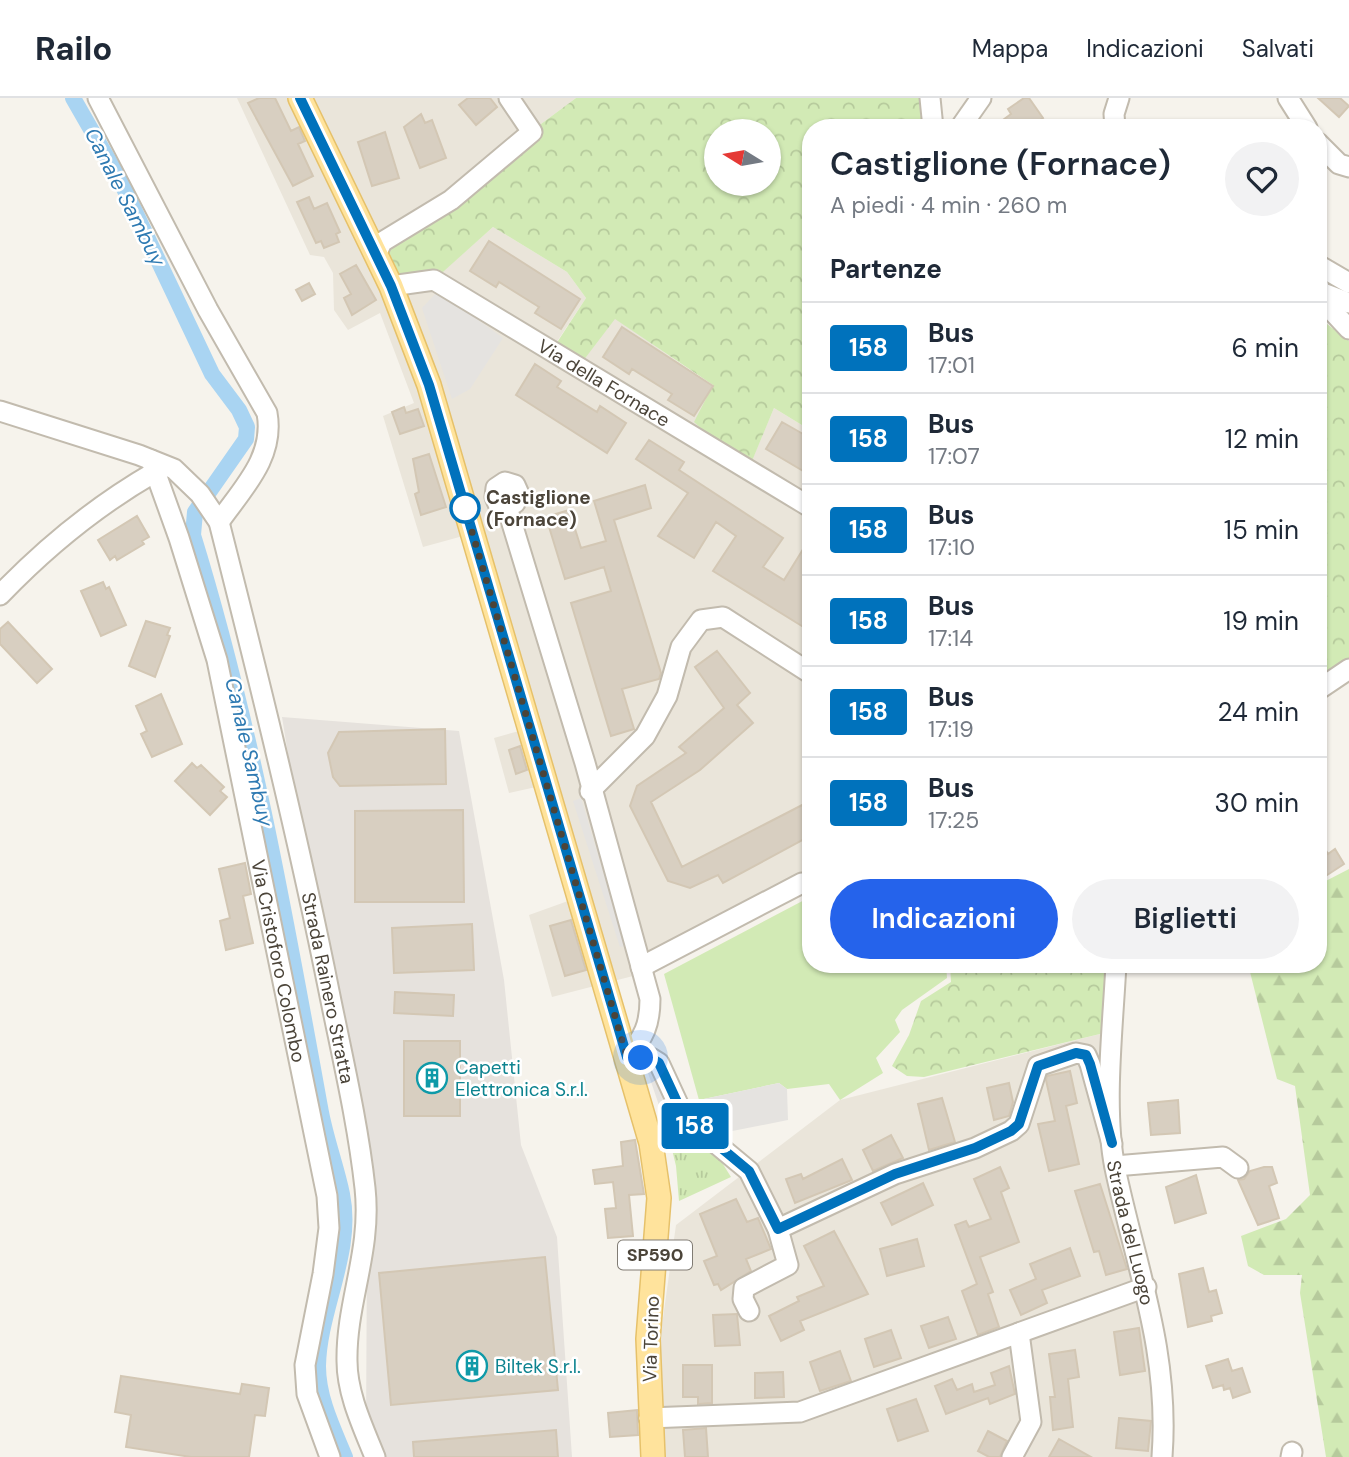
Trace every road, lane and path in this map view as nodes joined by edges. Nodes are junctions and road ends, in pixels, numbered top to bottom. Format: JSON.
{"nodes":[{"id":1,"x":98,"y":98,"type":"edge"},
{"id":2,"x":300,"y":98,"type":"edge"},
{"id":3,"x":509,"y":98,"type":"edge"},
{"id":4,"x":930,"y":98,"type":"edge"},
{"id":5,"x":981,"y":98,"type":"edge"},
{"id":6,"x":995,"y":98,"type":"edge"},
{"id":7,"x":1119,"y":98,"type":"edge"},
{"id":8,"x":1288,"y":98,"type":"edge"},
{"id":9,"x":932,"y":119,"type":"edge"},
{"id":10,"x":966,"y":119,"type":"edge"},
{"id":11,"x":980,"y":119,"type":"edge"},
{"id":12,"x":1114,"y":119,"type":"edge"},
{"id":13,"x":1301,"y":119,"type":"edge"},
{"id":14,"x":1327,"y":152,"type":"edge"},
{"id":15,"x":1349,"y":167,"type":"edge"},
{"id":16,"x":376,"y":255,"type":"junction"},
{"id":17,"x":1327,"y":270,"type":"edge"},
{"id":18,"x":1349,"y":283,"type":"edge"},
{"id":19,"x":391,"y":286,"type":"junction"},
{"id":20,"x":1327,"y":294,"type":"edge"},
{"id":21,"x":1349,"y":303,"type":"edge"},
{"id":22,"x":1327,"y":305,"type":"edge"},
{"id":23,"x":1349,"y":329,"type":"edge"},
{"id":24,"x":0,"y":411,"type":"edge"},
{"id":25,"x":160,"y":467,"type":"junction"},
{"id":26,"x":802,"y":502,"type":"edge"},
{"id":27,"x":507,"y":507,"type":"dead end"},
{"id":28,"x":219,"y":522,"type":"junction"},
{"id":29,"x":0,"y":595,"type":"edge"},
{"id":30,"x":802,"y":668,"type":"edge"},
{"id":31,"x":1349,"y":669,"type":"edge"},
{"id":32,"x":1327,"y":685,"type":"edge"},
{"id":33,"x":590,"y":791,"type":"junction"},
{"id":34,"x":802,"y":883,"type":"dead end"},
{"id":35,"x":641,"y":967,"type":"junction"},
{"id":36,"x":1116,"y":973,"type":"edge"},
{"id":37,"x":627,"y":1057,"type":"junction"},
{"id":38,"x":1112,"y":1143,"type":"junction"},
{"id":39,"x":1115,"y":1166,"type":"junction"},
{"id":40,"x":1238,"y":1168,"type":"dead end"},
{"id":41,"x":778,"y":1229,"type":"junction"},
{"id":42,"x":1146,"y":1287,"type":"junction"},
{"id":43,"x":749,"y":1311,"type":"dead end"},
{"id":44,"x":1019,"y":1333,"type":"junction"},
{"id":45,"x":649,"y":1418,"type":"junction"},
{"id":46,"x":330,"y":1457,"type":"edge"},
{"id":47,"x":375,"y":1457,"type":"edge"},
{"id":48,"x":653,"y":1457,"type":"edge"},
{"id":49,"x":1012,"y":1457,"type":"edge"},
{"id":50,"x":1162,"y":1457,"type":"edge"}],
"edges":[{"from":1,"to":28,"type":"street"},
{"from":2,"to":16,"type":"main road","name":"Via Torino","number":"SP590"},
{"from":3,"to":16,"type":"street"},
{"from":4,"to":9,"type":"street"},
{"from":5,"to":10,"type":"street"},
{"from":6,"to":11,"type":"street"},
{"from":7,"to":12,"type":"street"},
{"from":8,"to":13,"type":"street"},
{"from":14,"to":15,"type":"street"},
{"from":16,"to":19,"type":"main road","name":"Via Torino","number":"SP590"},
{"from":17,"to":18,"type":"street"},
{"from":19,"to":26,"type":"street","name":"Via della Fornace"},
{"from":19,"to":37,"type":"main road","name":"Via Torino","number":"SP590"},
{"from":20,"to":21,"type":"street"},
{"from":22,"to":23,"type":"street"},
{"from":24,"to":25,"type":"street"},
{"from":25,"to":28,"type":"street","name":"Strada Rainero Stratta"},
{"from":25,"to":29,"type":"street"},
{"from":25,"to":46,"type":"street","name":"Via Cristoforo Colombo"},
{"from":27,"to":33,"type":"street"},
{"from":28,"to":47,"type":"street","name":"Strada Rainero Stratta"},
{"from":30,"to":33,"type":"street"},
{"from":31,"to":32,"type":"street"},
{"from":33,"to":35,"type":"street"},
{"from":34,"to":35,"type":"street"},
{"from":35,"to":37,"type":"street"},
{"from":36,"to":38,"type":"street","name":"Strada del Luogo"},
{"from":37,"to":41,"type":"street"},
{"from":37,"to":45,"type":"main road","name":"Via Torino","number":"SP590"},
{"from":38,"to":39,"type":"street","name":"Strada del Luogo"},
{"from":38,"to":41,"type":"street"},
{"from":39,"to":40,"type":"street"},
{"from":39,"to":42,"type":"street","name":"Strada del Luogo"},
{"from":41,"to":43,"type":"street"},
{"from":42,"to":44,"type":"street"},
{"from":42,"to":50,"type":"street","name":"Strada del Luogo"},
{"from":44,"to":45,"type":"street"},
{"from":44,"to":49,"type":"street"},
{"from":45,"to":48,"type":"main road","name":"Via Torino","number":"SP590"}]}
